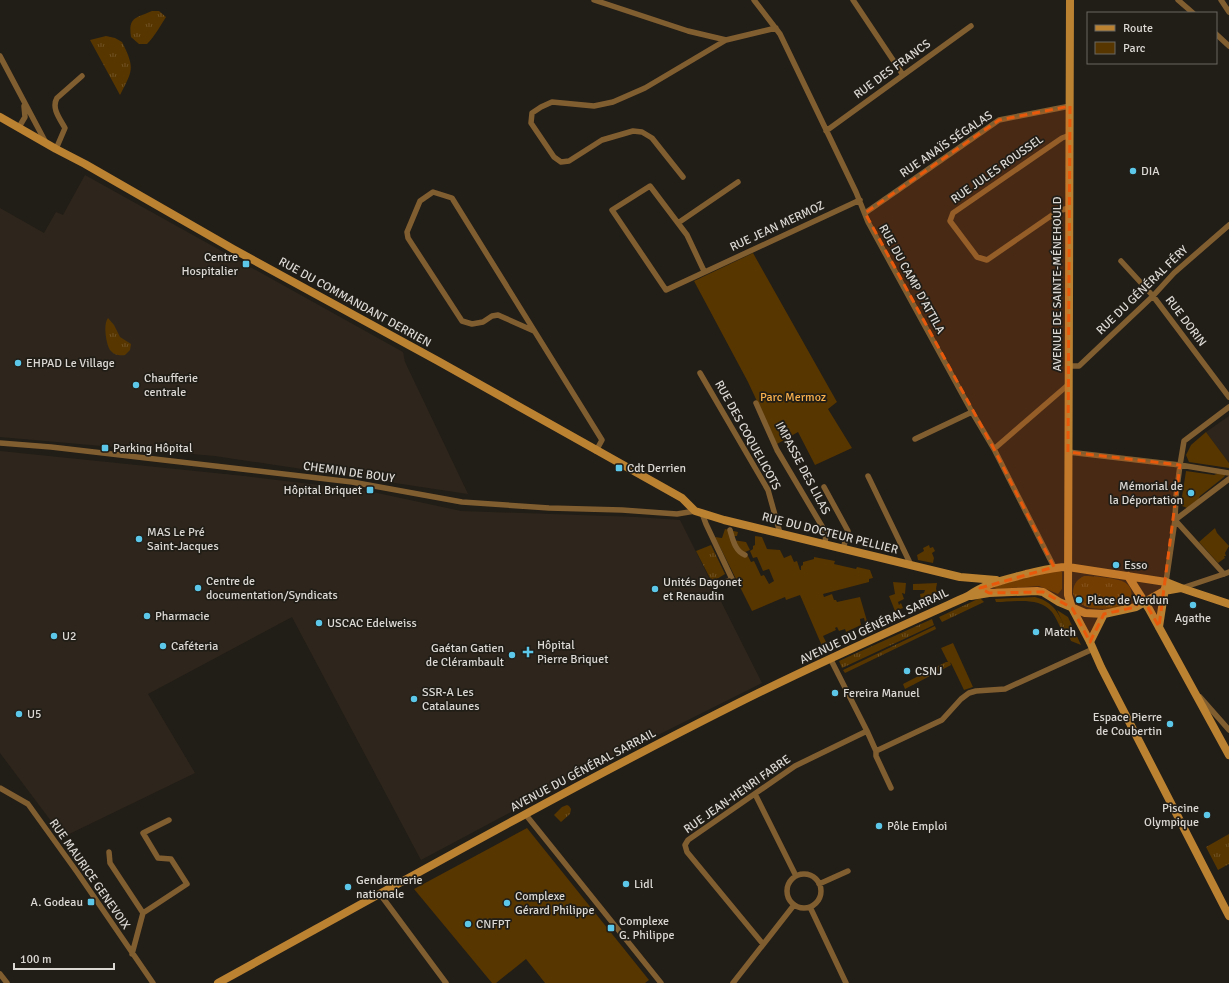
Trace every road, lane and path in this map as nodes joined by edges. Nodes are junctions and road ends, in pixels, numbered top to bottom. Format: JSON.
{"nodes":[{"id":1,"x":594,"y":0,"type":"edge"},
{"id":2,"x":754,"y":0,"type":"edge"},
{"id":3,"x":853,"y":0,"type":"edge"},
{"id":4,"x":1070,"y":0,"type":"edge"},
{"id":5,"x":1178,"y":0,"type":"edge"},
{"id":6,"x":1221,"y":0,"type":"edge"},
{"id":7,"x":1192,"y":12,"type":"edge"},
{"id":8,"x":1229,"y":12,"type":"edge"},
{"id":9,"x":971,"y":26,"type":"dead end"},
{"id":10,"x":776,"y":28,"type":"junction"},
{"id":11,"x":1217,"y":35,"type":"edge"},
{"id":12,"x":726,"y":40,"type":"junction"},
{"id":13,"x":1229,"y":46,"type":"edge"},
{"id":14,"x":0,"y":56,"type":"edge"},
{"id":15,"x":903,"y":75,"type":"junction"},
{"id":16,"x":82,"y":76,"type":"dead end"},
{"id":17,"x":22,"y":100,"type":"junction"},
{"id":18,"x":1070,"y":106,"type":"junction"},
{"id":19,"x":0,"y":117,"type":"edge"},
{"id":20,"x":19,"y":127,"type":"junction"},
{"id":21,"x":826,"y":130,"type":"junction"},
{"id":22,"x":1070,"y":135,"type":"junction"},
{"id":23,"x":48,"y":144,"type":"junction"},
{"id":24,"x":56,"y":149,"type":"junction"},
{"id":25,"x":683,"y":177,"type":"dead end"},
{"id":26,"x":738,"y":182,"type":"dead end"},
{"id":27,"x":860,"y":200,"type":"junction"},
{"id":28,"x":1070,"y":208,"type":"junction"},
{"id":29,"x":865,"y":213,"type":"junction"},
{"id":30,"x":678,"y":223,"type":"junction"},
{"id":31,"x":1229,"y":225,"type":"edge"},
{"id":32,"x":1121,"y":261,"type":"dead end"},
{"id":33,"x":704,"y":271,"type":"junction"},
{"id":34,"x":1153,"y":296,"type":"junction"},
{"id":35,"x":534,"y":331,"type":"junction"},
{"id":36,"x":1069,"y":366,"type":"junction"},
{"id":37,"x":700,"y":373,"type":"dead end"},
{"id":38,"x":1069,"y":384,"type":"junction"},
{"id":39,"x":1229,"y":397,"type":"edge"},
{"id":40,"x":756,"y":403,"type":"dead end"},
{"id":41,"x":1229,"y":407,"type":"edge"},
{"id":42,"x":972,"y":412,"type":"junction"},
{"id":43,"x":915,"y":439,"type":"dead end"},
{"id":44,"x":0,"y":443,"type":"edge"},
{"id":45,"x":994,"y":449,"type":"junction"},
{"id":46,"x":596,"y":451,"type":"junction"},
{"id":47,"x":1068,"y":452,"type":"junction"},
{"id":48,"x":1180,"y":465,"type":"junction"},
{"id":49,"x":1229,"y":473,"type":"edge"},
{"id":50,"x":868,"y":476,"type":"dead end"},
{"id":51,"x":1229,"y":479,"type":"edge"},
{"id":52,"x":824,"y":487,"type":"dead end"},
{"id":53,"x":699,"y":512,"type":"junction"},
{"id":54,"x":1175,"y":520,"type":"junction"},
{"id":55,"x":730,"y":530,"type":"dead end"},
{"id":56,"x":780,"y":533,"type":"junction"},
{"id":57,"x":826,"y":544,"type":"junction"},
{"id":58,"x":843,"y":549,"type":"junction"},
{"id":59,"x":745,"y":555,"type":"dead end"},
{"id":60,"x":912,"y":565,"type":"junction"},
{"id":61,"x":1054,"y":567,"type":"junction"},
{"id":62,"x":1068,"y":568,"type":"junction"},
{"id":63,"x":1227,"y":573,"type":"edge"},
{"id":64,"x":1128,"y":576,"type":"junction"},
{"id":65,"x":960,"y":577,"type":"junction"},
{"id":66,"x":999,"y":580,"type":"junction"},
{"id":67,"x":1166,"y":582,"type":"junction"},
{"id":68,"x":718,"y":585,"type":"dead end"},
{"id":69,"x":1182,"y":588,"type":"junction"},
{"id":70,"x":984,"y":589,"type":"junction"},
{"id":71,"x":1164,"y":591,"type":"junction"},
{"id":72,"x":1139,"y":592,"type":"junction"},
{"id":73,"x":1229,"y":604,"type":"edge"},
{"id":74,"x":1147,"y":606,"type":"junction"},
{"id":75,"x":1136,"y":607,"type":"junction"},
{"id":76,"x":1072,"y":608,"type":"junction"},
{"id":77,"x":1104,"y":614,"type":"junction"},
{"id":78,"x":1159,"y":628,"type":"junction"},
{"id":79,"x":1092,"y":645,"type":"junction"},
{"id":80,"x":830,"y":658,"type":"junction"},
{"id":81,"x":1191,"y":686,"type":"junction"},
{"id":82,"x":1229,"y":730,"type":"edge"},
{"id":83,"x":867,"y":731,"type":"junction"},
{"id":84,"x":876,"y":751,"type":"junction"},
{"id":85,"x":1229,"y":754,"type":"edge"},
{"id":86,"x":0,"y":788,"type":"edge"},
{"id":87,"x":891,"y":788,"type":"dead end"},
{"id":88,"x":755,"y":794,"type":"junction"},
{"id":89,"x":526,"y":815,"type":"junction"},
{"id":90,"x":169,"y":820,"type":"dead end"},
{"id":91,"x":109,"y":852,"type":"dead end"},
{"id":92,"x":848,"y":871,"type":"dead end"},
{"id":93,"x":796,"y":876,"type":"junction"},
{"id":94,"x":819,"y":884,"type":"junction"},
{"id":95,"x":380,"y":894,"type":"junction"},
{"id":96,"x":794,"y":905,"type":"junction"},
{"id":97,"x":810,"y":907,"type":"junction"},
{"id":98,"x":143,"y":913,"type":"junction"},
{"id":99,"x":1229,"y":916,"type":"edge"},
{"id":100,"x":763,"y":944,"type":"junction"},
{"id":101,"x":132,"y":954,"type":"junction"},
{"id":102,"x":0,"y":974,"type":"edge"},
{"id":103,"x":845,"y":981,"type":"edge"},
{"id":104,"x":7,"y":983,"type":"edge"},
{"id":105,"x":153,"y":983,"type":"edge"},
{"id":106,"x":218,"y":983,"type":"edge"},
{"id":107,"x":446,"y":983,"type":"edge"},
{"id":108,"x":660,"y":983,"type":"edge"},
{"id":109,"x":733,"y":983,"type":"edge"},
{"id":110,"x":839,"y":983,"type":"edge"}],
"edges":[{"from":1,"to":12,"type":"street"},
{"from":2,"to":10,"type":"street","name":"RUE DU CAMP D'ATTILA"},
{"from":3,"to":15,"type":"street"},
{"from":4,"to":18,"type":"main road","name":"AVENUE DE SAINTE-MÉNEHOULD"},
{"from":5,"to":7,"type":"street"},
{"from":6,"to":8,"type":"street"},
{"from":9,"to":15,"type":"street","name":"RUE DES FRANCS"},
{"from":10,"to":12,"type":"street"},
{"from":10,"to":21,"type":"street","name":"RUE DU CAMP D'ATTILA"},
{"from":11,"to":13,"type":"street"},
{"from":12,"to":25,"type":"street"},
{"from":14,"to":17,"type":"street"},
{"from":15,"to":21,"type":"street","name":"RUE DES FRANCS"},
{"from":16,"to":24,"type":"street"},
{"from":17,"to":20,"type":"street"},
{"from":17,"to":23,"type":"street"},
{"from":18,"to":22,"type":"main road","name":"AVENUE DE SAINTE-MÉNEHOULD"},
{"from":18,"to":29,"type":"street","name":"RUE ANAÏS SÉGALAS"},
{"from":19,"to":20,"type":"main road","name":"RUE DU COMMANDANT DERRIEN"},
{"from":20,"to":23,"type":"main road","name":"RUE DU COMMANDANT DERRIEN"},
{"from":21,"to":27,"type":"street","name":"RUE DU CAMP D'ATTILA"},
{"from":22,"to":28,"type":"main road","name":"AVENUE DE SAINTE-MÉNEHOULD"},
{"from":22,"to":28,"type":"street","name":"RUE JULES ROUSSEL"},
{"from":23,"to":24,"type":"main road","name":"RUE DU COMMANDANT DERRIEN"},
{"from":24,"to":46,"type":"main road","name":"RUE DU COMMANDANT DERRIEN"},
{"from":26,"to":30,"type":"street"},
{"from":27,"to":29,"type":"street","name":"RUE DU CAMP D'ATTILA"},
{"from":27,"to":33,"type":"street","name":"RUE JEAN MERMOZ"},
{"from":28,"to":36,"type":"main road","name":"AVENUE DE SAINTE-MÉNEHOULD"},
{"from":29,"to":42,"type":"street","name":"RUE DU CAMP D'ATTILA"},
{"from":30,"to":33,"type":"street","name":"RUE JEAN MERMOZ"},
{"from":30,"to":33,"type":"street","name":"RUE JEAN MERMOZ"},
{"from":31,"to":34,"type":"street","name":"RUE DU GÉNÉRAL FÉRY"},
{"from":32,"to":34,"type":"street","name":"RUE DORIN"},
{"from":34,"to":36,"type":"street","name":"RUE DU GÉNÉRAL FÉRY"},
{"from":34,"to":39,"type":"street","name":"RUE DORIN"},
{"from":35,"to":35,"type":"street"},
{"from":35,"to":46,"type":"street"},
{"from":36,"to":38,"type":"main road","name":"AVENUE DE SAINTE-MÉNEHOULD"},
{"from":37,"to":56,"type":"street","name":"RUE DES COQUELICOTS"},
{"from":38,"to":45,"type":"street"},
{"from":38,"to":47,"type":"main road","name":"AVENUE DE SAINTE-MÉNEHOULD"},
{"from":40,"to":57,"type":"street","name":"IMPASSE DES LILAS"},
{"from":41,"to":48,"type":"street"},
{"from":42,"to":43,"type":"street"},
{"from":42,"to":45,"type":"street","name":"RUE DU CAMP D'ATTILA"},
{"from":44,"to":53,"type":"street","name":"CHEMIN DE BOUY"},
{"from":45,"to":61,"type":"street","name":"RUE DU CAMP D'ATTILA"},
{"from":46,"to":53,"type":"main road","name":"RUE DU COMMANDANT DERRIEN"},
{"from":47,"to":48,"type":"street"},
{"from":47,"to":62,"type":"main road","name":"AVENUE DE SAINTE-MÉNEHOULD"},
{"from":48,"to":49,"type":"street"},
{"from":48,"to":54,"type":"street"},
{"from":50,"to":60,"type":"street"},
{"from":51,"to":54,"type":"street"},
{"from":52,"to":58,"type":"street"},
{"from":53,"to":56,"type":"main road","name":"RUE DU DOCTEUR PELLIER"},
{"from":53,"to":68,"type":"street"},
{"from":54,"to":63,"type":"street"},
{"from":54,"to":67,"type":"street"},
{"from":55,"to":59,"type":"street"},
{"from":56,"to":57,"type":"main road","name":"RUE DU DOCTEUR PELLIER"},
{"from":57,"to":58,"type":"main road","name":"RUE DU DOCTEUR PELLIER"},
{"from":58,"to":60,"type":"main road","name":"RUE DU DOCTEUR PELLIER"},
{"from":60,"to":65,"type":"main road","name":"RUE DU DOCTEUR PELLIER"},
{"from":61,"to":62,"type":"main road"},
{"from":61,"to":66,"type":"main road"},
{"from":62,"to":64,"type":"main road"},
{"from":62,"to":76,"type":"main road"},
{"from":63,"to":69,"type":"street"},
{"from":64,"to":67,"type":"main road"},
{"from":64,"to":72,"type":"main road"},
{"from":65,"to":66,"type":"main road","name":"RUE DU DOCTEUR PELLIER"},
{"from":65,"to":70,"type":"main road","name":"RUE DU DOCTEUR PELLIER"},
{"from":66,"to":70,"type":"main road"},
{"from":67,"to":69,"type":"main road"},
{"from":67,"to":71,"type":"main road"},
{"from":69,"to":71,"type":"main road"},
{"from":69,"to":73,"type":"main road"},
{"from":70,"to":76,"type":"main road"},
{"from":70,"to":80,"type":"main road","name":"AVENUE DU GÉNÉRAL SARRAIL"},
{"from":71,"to":74,"type":"main road"},
{"from":71,"to":78,"type":"main road"},
{"from":72,"to":74,"type":"main road"},
{"from":72,"to":75,"type":"main road"},
{"from":74,"to":75,"type":"main road"},
{"from":74,"to":78,"type":"main road"},
{"from":75,"to":77,"type":"main road"},
{"from":76,"to":77,"type":"main road"},
{"from":76,"to":79,"type":"main road"},
{"from":77,"to":79,"type":"main road"},
{"from":78,"to":81,"type":"main road"},
{"from":79,"to":84,"type":"street"},
{"from":79,"to":99,"type":"main road"},
{"from":80,"to":83,"type":"street"},
{"from":80,"to":89,"type":"main road","name":"AVENUE DU GÉNÉRAL SARRAIL"},
{"from":81,"to":82,"type":"street"},
{"from":81,"to":85,"type":"main road"},
{"from":83,"to":84,"type":"street"},
{"from":83,"to":88,"type":"street","name":"RUE JEAN-HENRI FABRE"},
{"from":84,"to":87,"type":"street"},
{"from":86,"to":101,"type":"street","name":"RUE MAURICE GENEVOIX"},
{"from":88,"to":93,"type":"street"},
{"from":88,"to":100,"type":"street","name":"RUE JEAN-HENRI FABRE"},
{"from":89,"to":95,"type":"main road","name":"AVENUE DU GÉNÉRAL SARRAIL"},
{"from":89,"to":108,"type":"street"},
{"from":90,"to":98,"type":"street"},
{"from":91,"to":98,"type":"street"},
{"from":92,"to":94,"type":"street"},
{"from":93,"to":94,"type":"street"},
{"from":93,"to":96,"type":"street"},
{"from":94,"to":97,"type":"street"},
{"from":95,"to":106,"type":"main road","name":"AVENUE DU GÉNÉRAL SARRAIL"},
{"from":95,"to":107,"type":"street"},
{"from":96,"to":97,"type":"street"},
{"from":96,"to":100,"type":"street"},
{"from":97,"to":103,"type":"street"},
{"from":98,"to":101,"type":"street"},
{"from":100,"to":109,"type":"street"},
{"from":101,"to":105,"type":"street","name":"RUE MAURICE GENEVOIX"},
{"from":102,"to":104,"type":"street"},
{"from":103,"to":110,"type":"street"}]}
